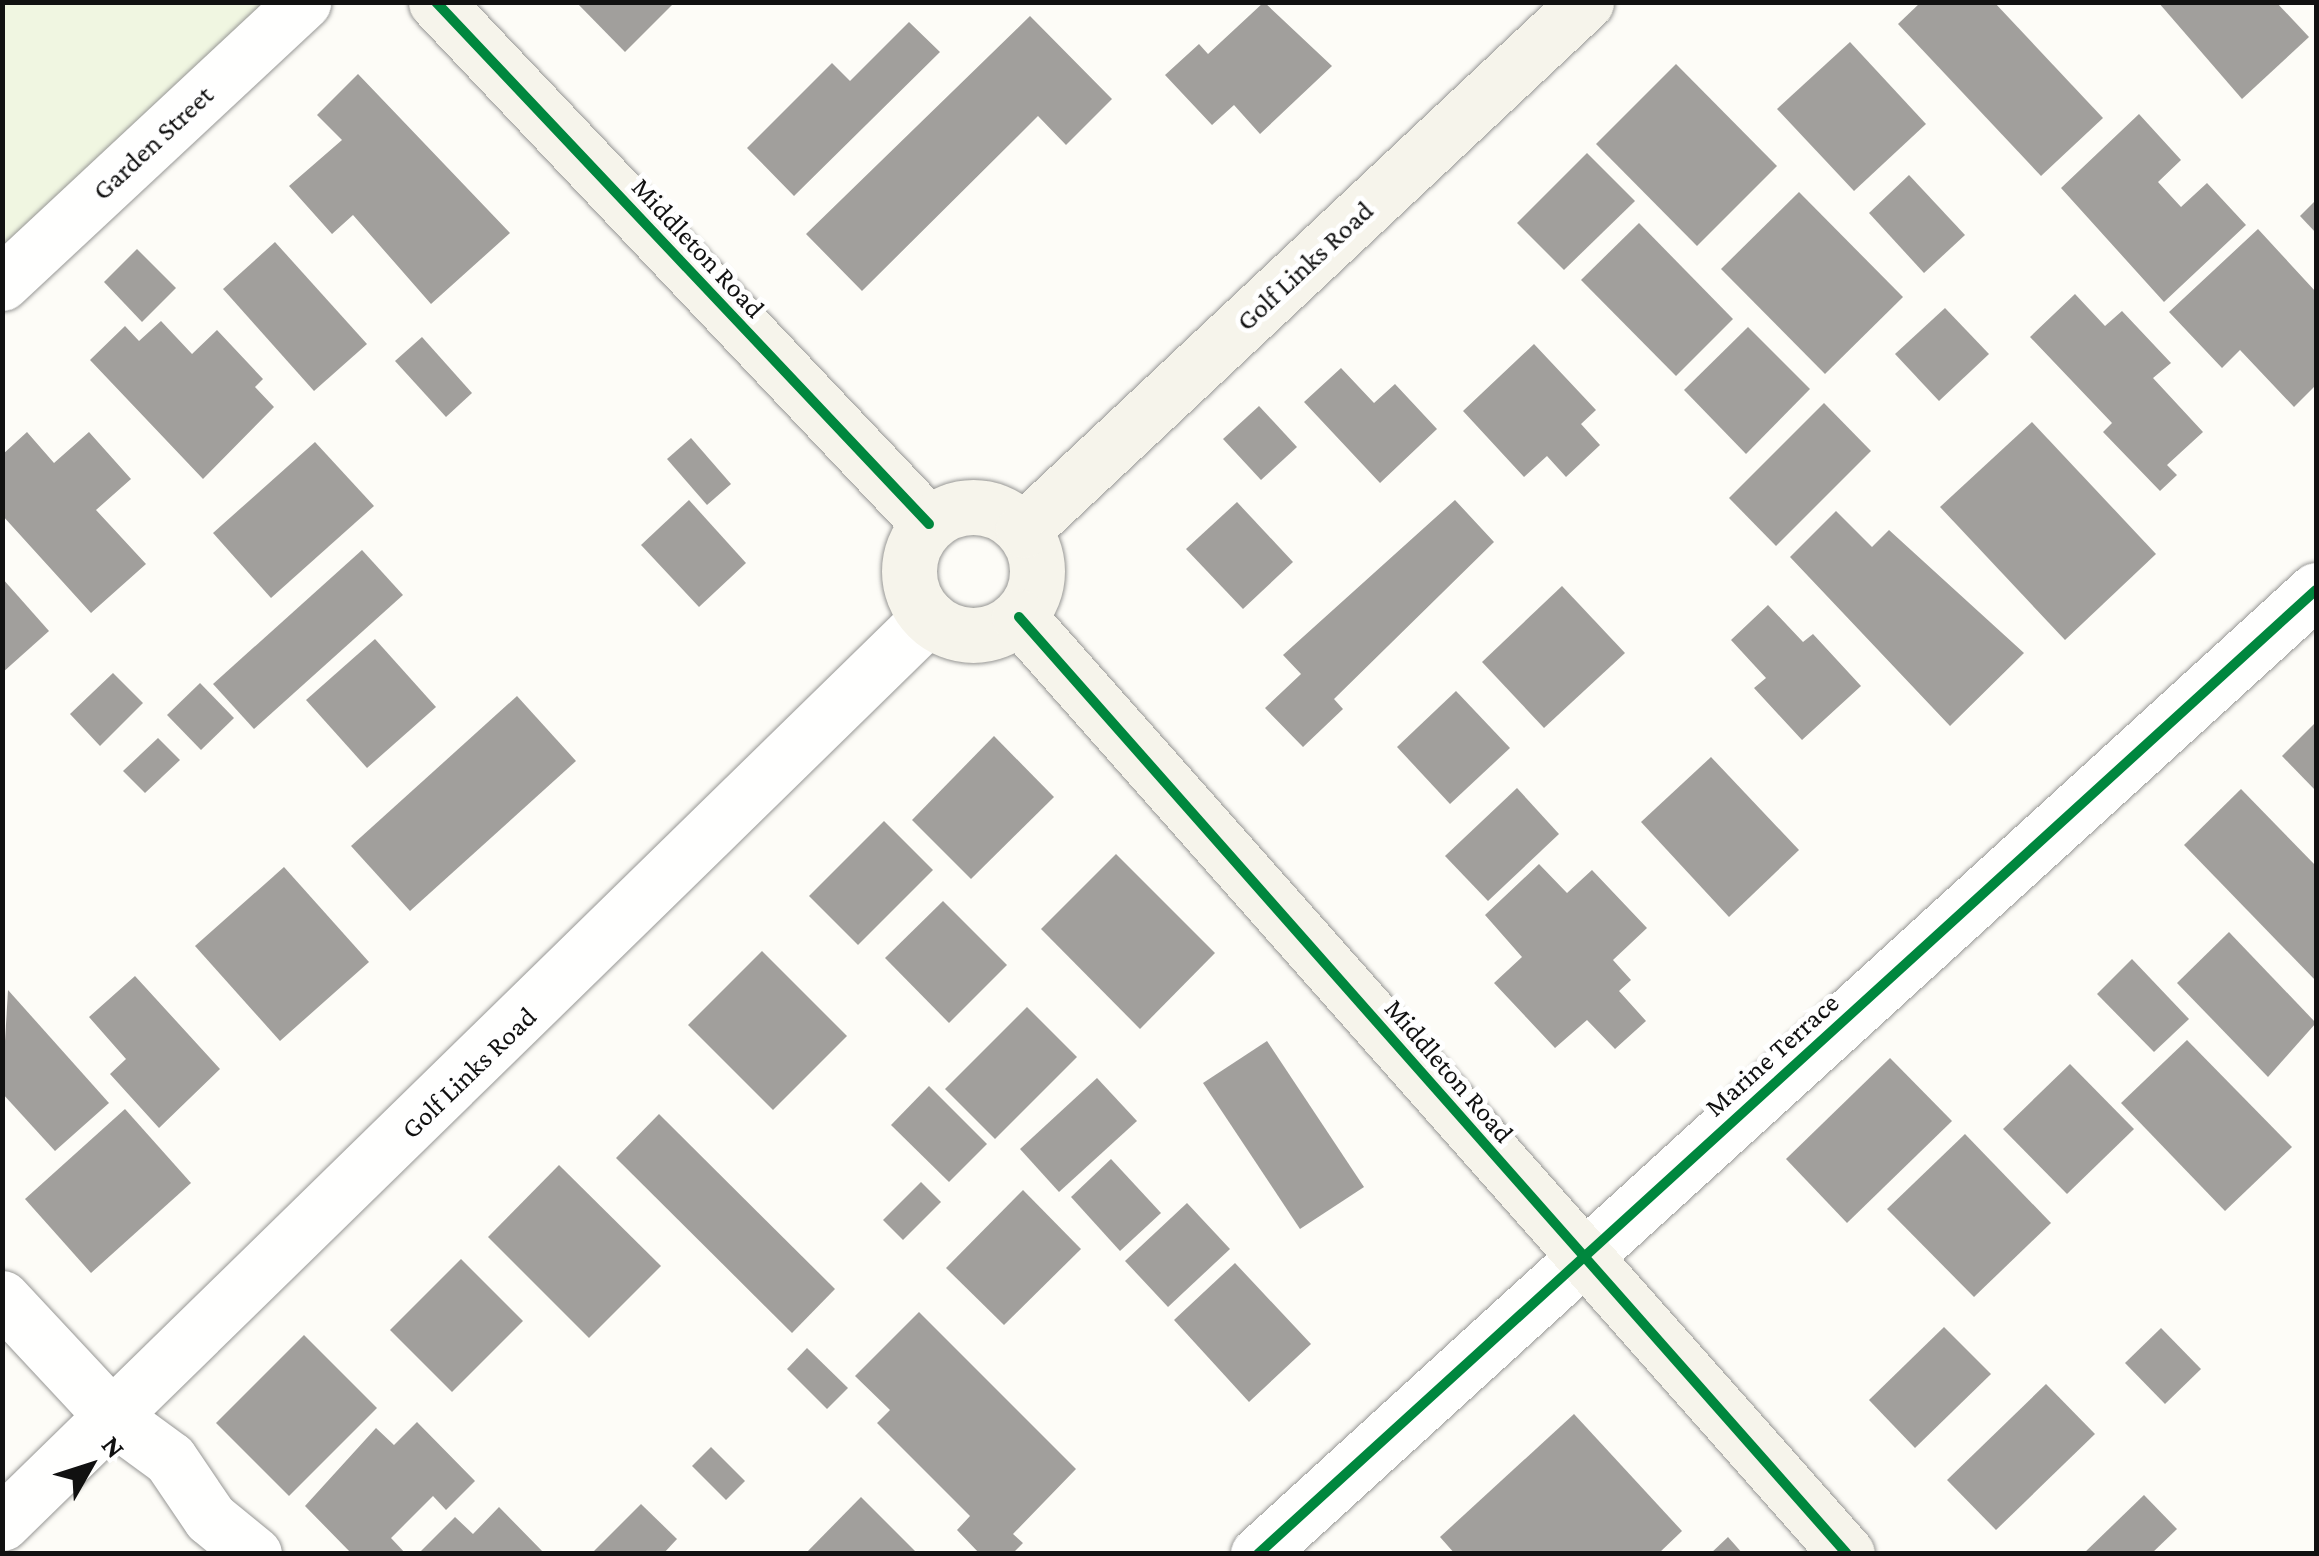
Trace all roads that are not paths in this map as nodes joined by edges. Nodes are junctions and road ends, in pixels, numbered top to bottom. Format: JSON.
{"nodes":[{"id":1,"x":304,"y":2,"type":"edge"},
{"id":2,"x":436,"y":2,"type":"edge"},
{"id":3,"x":1586,"y":2,"type":"edge"},
{"id":4,"x":2,"y":283,"type":"edge"},
{"id":5,"x":928,"y":524,"type":"junction"},
{"id":6,"x":1024,"y":530,"type":"junction"},
{"id":7,"x":2316,"y":590,"type":"edge"},
{"id":8,"x":929,"y":617,"type":"junction"},
{"id":9,"x":1019,"y":617,"type":"junction"},
{"id":10,"x":1583,"y":1258,"type":"junction"},
{"id":11,"x":2,"y":1298,"type":"edge"},
{"id":12,"x":114,"y":1418,"type":"junction"},
{"id":13,"x":2,"y":1523,"type":"edge"},
{"id":14,"x":254,"y":1554,"type":"edge"},
{"id":15,"x":1258,"y":1554,"type":"edge"},
{"id":16,"x":1847,"y":1554,"type":"edge"}],
"edges":[{"from":1,"to":4,"type":"street","name":"Garden Street"},
{"from":2,"to":5,"type":"main road","name":"Middleton Road"},
{"from":3,"to":6,"type":"main road","name":"Golf Links Road"},
{"from":5,"to":6,"type":"main road"},
{"from":5,"to":8,"type":"main road"},
{"from":6,"to":9,"type":"main road"},
{"from":7,"to":10,"type":"street","name":"Marine Terrace"},
{"from":8,"to":9,"type":"main road"},
{"from":8,"to":12,"type":"street","name":"Golf Links Road"},
{"from":9,"to":10,"type":"main road","name":"Middleton Road"},
{"from":10,"to":15,"type":"street","name":"Marine Terrace"},
{"from":10,"to":16,"type":"main road","name":"Middleton Road"},
{"from":11,"to":12,"type":"street"},
{"from":12,"to":13,"type":"street","name":"Golf Links Road"},
{"from":12,"to":14,"type":"street"}]}
